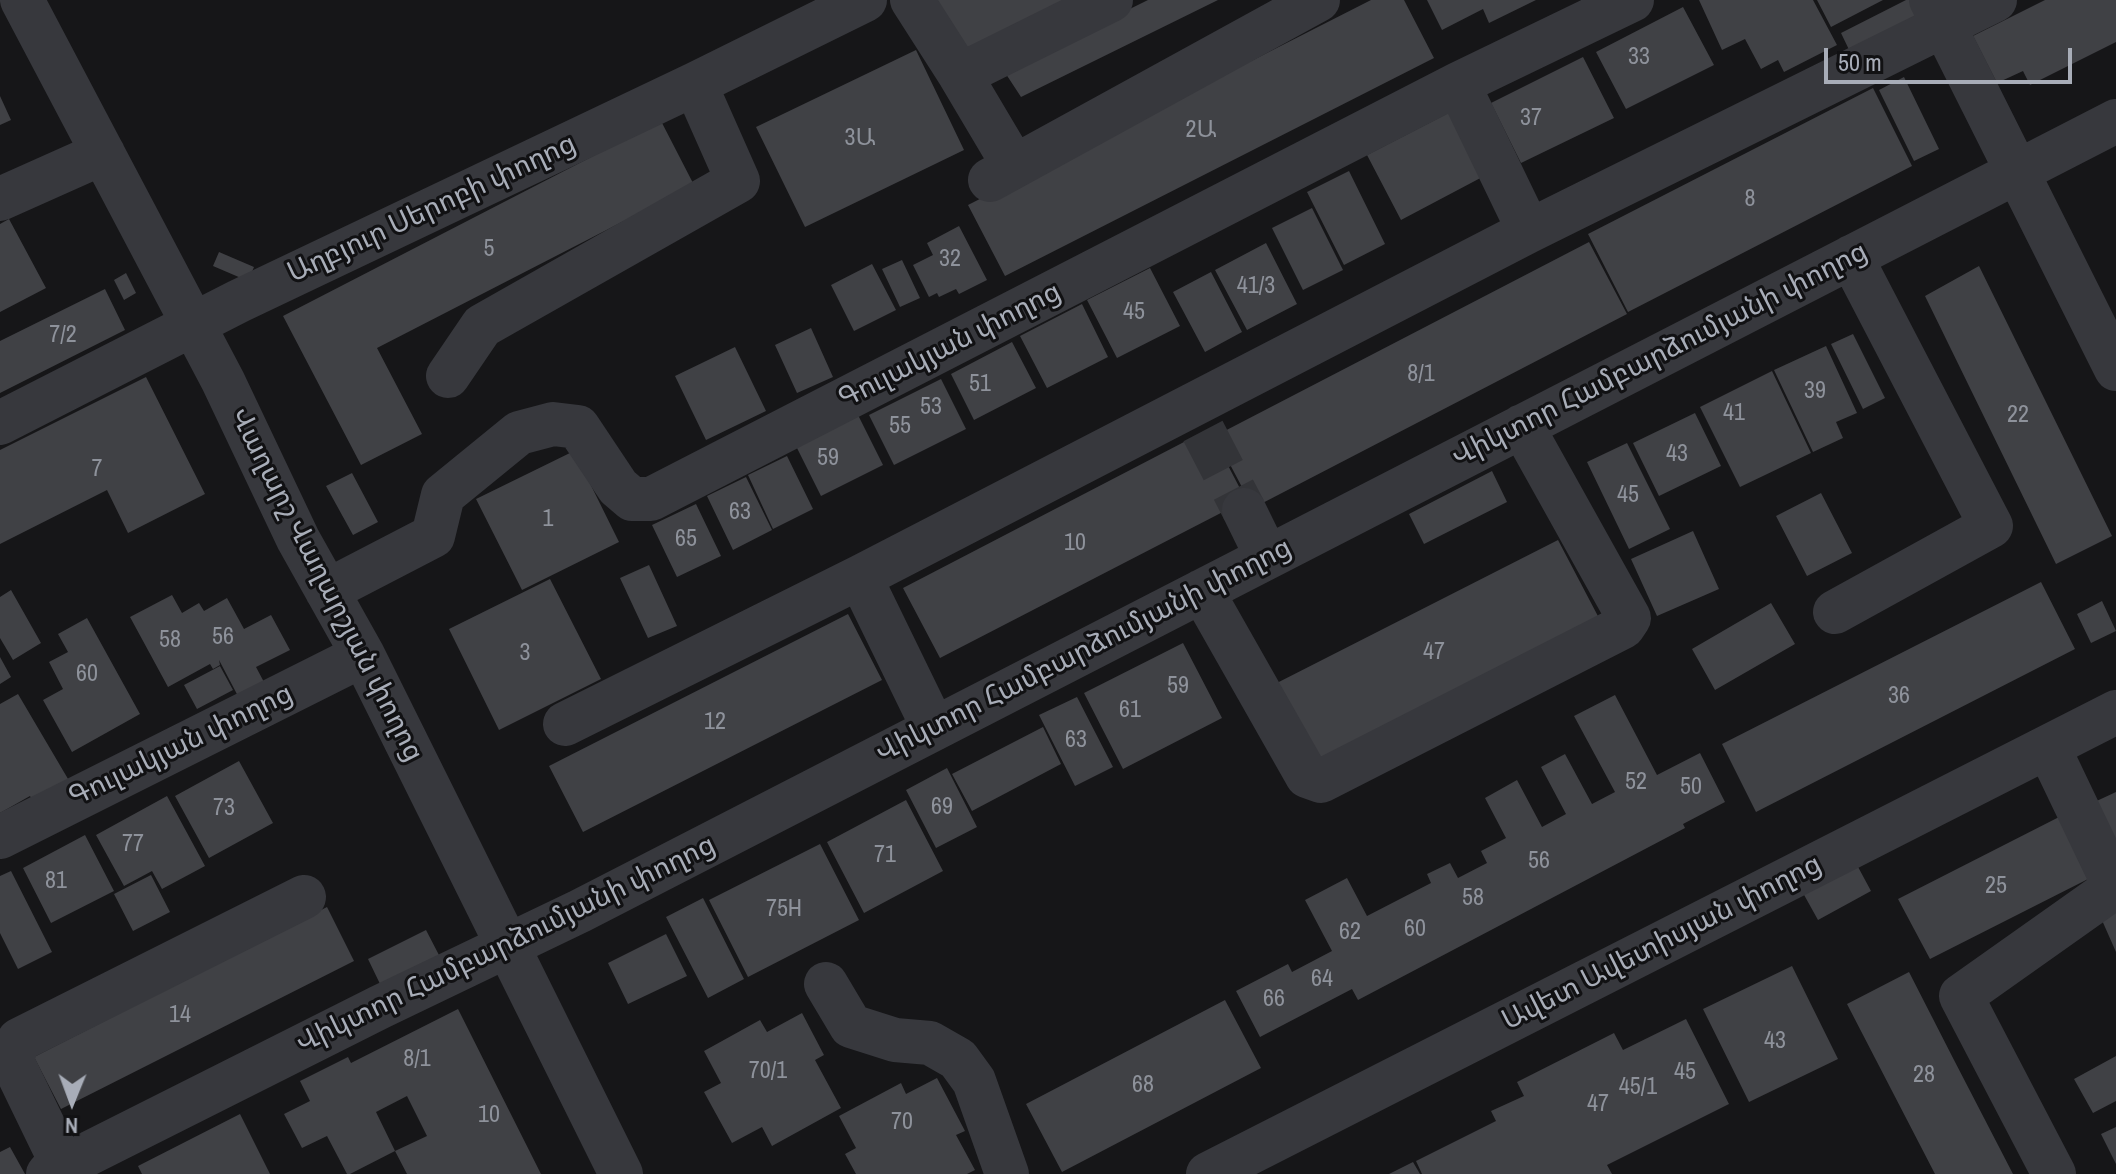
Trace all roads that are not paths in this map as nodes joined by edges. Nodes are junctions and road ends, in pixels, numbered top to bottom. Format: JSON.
{"nodes":[{"id":1,"x":22,"y":0,"type":"edge"},
{"id":2,"x":865,"y":0,"type":"edge"},
{"id":3,"x":912,"y":0,"type":"edge"},
{"id":4,"x":1111,"y":0,"type":"edge"},
{"id":5,"x":1318,"y":0,"type":"edge"},
{"id":6,"x":1632,"y":0,"type":"edge"},
{"id":7,"x":1995,"y":0,"type":"edge"},
{"id":8,"x":1938,"y":13,"type":"edge"},
{"id":9,"x":960,"y":75,"type":"junction"},
{"id":10,"x":695,"y":84,"type":"junction"},
{"id":11,"x":1458,"y":84,"type":"junction"},
{"id":12,"x":2116,"y":121,"type":"edge"},
{"id":13,"x":103,"y":153,"type":"junction"},
{"id":14,"x":2016,"y":171,"type":"junction"},
{"id":15,"x":0,"y":199,"type":"edge"},
{"id":16,"x":1529,"y":231,"type":"junction"},
{"id":17,"x":1851,"y":257,"type":"junction"},
{"id":18,"x":193,"y":325,"type":"junction"},
{"id":19,"x":2116,"y":369,"type":"edge"},
{"id":20,"x":448,"y":376,"type":"dead end"},
{"id":21,"x":0,"y":423,"type":"edge"},
{"id":22,"x":1522,"y":426,"type":"junction"},
{"id":23,"x":1244,"y":510,"type":"tunnel mouth"},
{"id":24,"x":1267,"y":557,"type":"junction"},
{"id":25,"x":860,"y":577,"type":"junction"},
{"id":26,"x":327,"y":591,"type":"junction"},
{"id":27,"x":1202,"y":591,"type":"junction"},
{"id":28,"x":1835,"y":612,"type":"dead end"},
{"id":29,"x":363,"y":655,"type":"junction"},
{"id":30,"x":565,"y":724,"type":"dead end"},
{"id":31,"x":2112,"y":724,"type":"edge"},
{"id":32,"x":934,"y":729,"type":"junction"},
{"id":33,"x":2048,"y":747,"type":"junction"},
{"id":34,"x":0,"y":837,"type":"edge"},
{"id":35,"x":304,"y":897,"type":"dead end"},
{"id":36,"x":508,"y":947,"type":"junction"},
{"id":37,"x":826,"y":984,"type":"dead end"},
{"id":38,"x":56,"y":1170,"type":"edge"},
{"id":39,"x":621,"y":1174,"type":"edge"},
{"id":40,"x":1007,"y":1174,"type":"edge"},
{"id":41,"x":1208,"y":1174,"type":"edge"},
{"id":42,"x":2054,"y":1174,"type":"edge"}],
"edges":[{"from":1,"to":13,"type":"street","name":"Վաղարշ Վաղարշյան փողոց"},
{"from":2,"to":10,"type":"street","name":"Աղբյուր Սերոբի փողոց"},
{"from":3,"to":9,"type":"street"},
{"from":4,"to":9,"type":"street"},
{"from":5,"to":9,"type":"street"},
{"from":6,"to":11,"type":"street","name":"Գուլակյան փողոց"},
{"from":7,"to":8,"type":"street"},
{"from":8,"to":14,"type":"street"},
{"from":8,"to":16,"type":"street"},
{"from":10,"to":18,"type":"street","name":"Աղբյուր Սերոբի փողոց"},
{"from":10,"to":20,"type":"street"},
{"from":11,"to":16,"type":"street"},
{"from":11,"to":26,"type":"street","name":"Գուլակյան փողոց"},
{"from":12,"to":14,"type":"street","name":"Վիկտոր Համբարձումյանի փողոց"},
{"from":13,"to":15,"type":"street"},
{"from":13,"to":18,"type":"street","name":"Վաղարշ Վաղարշյան փողոց"},
{"from":14,"to":17,"type":"street","name":"Վիկտոր Համբարձումյանի փողոց"},
{"from":14,"to":19,"type":"street"},
{"from":16,"to":25,"type":"street"},
{"from":17,"to":22,"type":"street","name":"Վիկտոր Համբարձումյանի փողոց"},
{"from":17,"to":28,"type":"street"},
{"from":18,"to":21,"type":"street","name":"Աղբյուր Սերոբի փողոց"},
{"from":18,"to":26,"type":"street","name":"Վաղարշ Վաղարշյան փողոց"},
{"from":22,"to":24,"type":"street","name":"Վիկտոր Համբարձումյանի փողոց"},
{"from":22,"to":27,"type":"street"},
{"from":23,"to":24,"type":"street"},
{"from":24,"to":27,"type":"street","name":"Վիկտոր Համբարձումյանի փողոց"},
{"from":25,"to":30,"type":"street"},
{"from":25,"to":32,"type":"street"},
{"from":26,"to":29,"type":"street","name":"Վաղարշ Վաղարշյան փողոց"},
{"from":27,"to":32,"type":"street","name":"Վիկտոր Համբարձումյանի փողոց"},
{"from":29,"to":34,"type":"street","name":"Գուլակյան փողոց"},
{"from":29,"to":36,"type":"street","name":"Վաղարշ Վաղարշյան փողոց"},
{"from":31,"to":33,"type":"street","name":"Ավետ Ավետիսյան փողոց"},
{"from":32,"to":36,"type":"street","name":"Վիկտոր Համբարձումյանի փողոց"},
{"from":33,"to":41,"type":"street","name":"Ավետ Ավետիսյան փողոց"},
{"from":33,"to":42,"type":"street"},
{"from":35,"to":38,"type":"street"},
{"from":36,"to":38,"type":"street","name":"Վիկտոր Համբարձումյանի փողոց"},
{"from":36,"to":39,"type":"street","name":"Վաղարշ Վաղարշյան փողոց"},
{"from":37,"to":40,"type":"street"}]}
